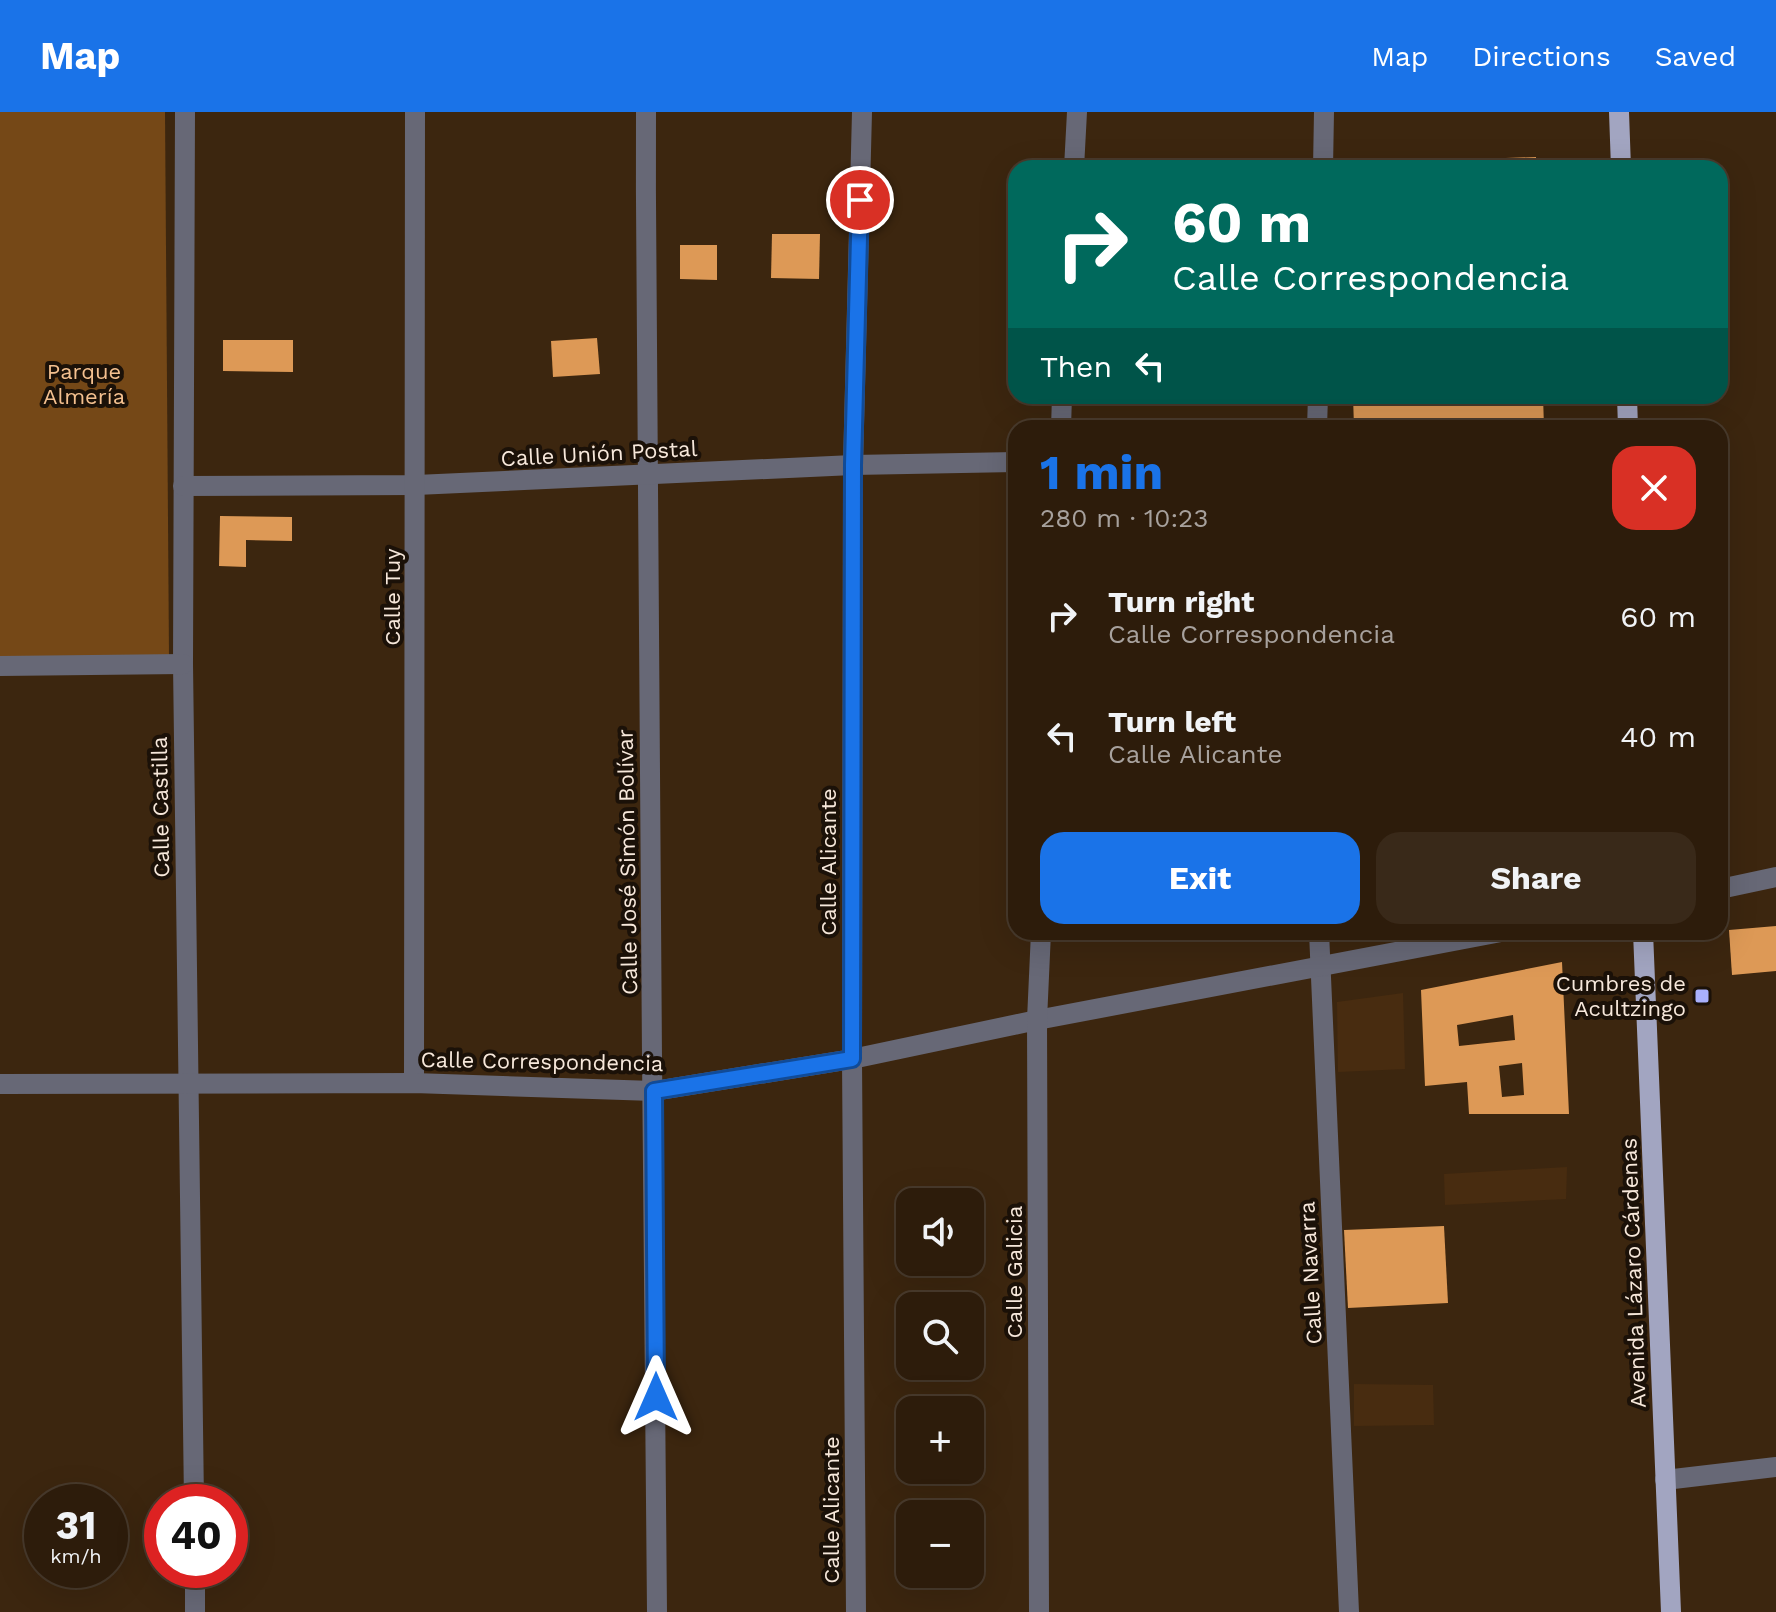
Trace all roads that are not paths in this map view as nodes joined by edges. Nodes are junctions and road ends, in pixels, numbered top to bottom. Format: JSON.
{"nodes":[{"id":1,"x":185,"y":112,"type":"edge"},
{"id":2,"x":415,"y":112,"type":"edge"},
{"id":3,"x":646,"y":112,"type":"edge"},
{"id":4,"x":862,"y":112,"type":"edge"},
{"id":5,"x":1077,"y":112,"type":"edge"},
{"id":6,"x":1324,"y":112,"type":"edge"},
{"id":7,"x":1619,"y":112,"type":"edge"},
{"id":8,"x":1074,"y":160,"type":"edge"},
{"id":9,"x":1323,"y":160,"type":"edge"},
{"id":10,"x":1621,"y":160,"type":"edge"},
{"id":11,"x":1008,"y":462,"type":"edge"},
{"id":12,"x":853,"y":465,"type":"junction"},
{"id":13,"x":645,"y":475,"type":"junction"},
{"id":14,"x":416,"y":485,"type":"junction"},
{"id":15,"x":183,"y":486,"type":"junction"},
{"id":16,"x":183,"y":664,"type":"junction"},
{"id":17,"x":0,"y":666,"type":"edge"},
{"id":18,"x":1776,"y":877,"type":"edge"},
{"id":19,"x":1728,"y":887,"type":"edge"},
{"id":20,"x":1041,"y":940,"type":"edge"},
{"id":21,"x":1319,"y":940,"type":"edge"},
{"id":22,"x":1458,"y":940,"type":"edge"},
{"id":23,"x":1643,"y":940,"type":"edge"},
{"id":24,"x":1320,"y":966,"type":"junction"},
{"id":25,"x":1037,"y":1020,"type":"junction"},
{"id":26,"x":852,"y":1059,"type":"junction"},
{"id":27,"x":414,"y":1083,"type":"junction"},
{"id":28,"x":0,"y":1084,"type":"edge"},
{"id":29,"x":187,"y":1085,"type":"junction"},
{"id":30,"x":654,"y":1091,"type":"junction"},
{"id":31,"x":1776,"y":1467,"type":"edge"},
{"id":32,"x":1665,"y":1480,"type":"junction"},
{"id":33,"x":194,"y":1484,"type":"edge"},
{"id":34,"x":195,"y":1588,"type":"edge"},
{"id":35,"x":195,"y":1612,"type":"edge"},
{"id":36,"x":657,"y":1612,"type":"edge"},
{"id":37,"x":856,"y":1612,"type":"edge"},
{"id":38,"x":1039,"y":1612,"type":"edge"},
{"id":39,"x":1349,"y":1612,"type":"edge"},
{"id":40,"x":1671,"y":1612,"type":"edge"}],
"edges":[{"from":1,"to":15,"type":"street","name":"Calle Castilla"},
{"from":2,"to":14,"type":"street","name":"Calle Tuy"},
{"from":3,"to":13,"type":"street","name":"Calle José Simón Bolívar"},
{"from":4,"to":12,"type":"street","name":"Calle Alicante"},
{"from":5,"to":8,"type":"street"},
{"from":6,"to":9,"type":"street"},
{"from":7,"to":10,"type":"main road"},
{"from":11,"to":12,"type":"street","name":"Calle Unión Postal"},
{"from":12,"to":13,"type":"street","name":"Calle Unión Postal"},
{"from":12,"to":26,"type":"street","name":"Calle Alicante"},
{"from":13,"to":14,"type":"street","name":"Calle Unión Postal"},
{"from":13,"to":30,"type":"street","name":"Calle José Simón Bolívar"},
{"from":14,"to":15,"type":"street","name":"Calle Unión Postal"},
{"from":14,"to":27,"type":"street","name":"Calle Tuy"},
{"from":15,"to":16,"type":"street","name":"Calle Castilla"},
{"from":16,"to":17,"type":"street"},
{"from":16,"to":29,"type":"street","name":"Calle Castilla"},
{"from":18,"to":19,"type":"street"},
{"from":20,"to":25,"type":"street","name":"Calle Galicia"},
{"from":21,"to":24,"type":"street","name":"Calle Navarra"},
{"from":22,"to":24,"type":"street","name":"Calle Correspondencia"},
{"from":23,"to":32,"type":"main road","name":"Avenida Lázaro Cárdenas"},
{"from":24,"to":25,"type":"street","name":"Calle Correspondencia"},
{"from":24,"to":39,"type":"street","name":"Calle Navarra"},
{"from":25,"to":26,"type":"street","name":"Calle Correspondencia"},
{"from":25,"to":38,"type":"street","name":"Calle Galicia"},
{"from":26,"to":30,"type":"street","name":"Calle Correspondencia"},
{"from":26,"to":37,"type":"street","name":"Calle Alicante"},
{"from":27,"to":29,"type":"street","name":"Calle Correspondencia"},
{"from":27,"to":30,"type":"street","name":"Calle Correspondencia"},
{"from":28,"to":29,"type":"street","name":"Calle Correspondencia"},
{"from":29,"to":33,"type":"street","name":"Calle Castilla"},
{"from":30,"to":36,"type":"street","name":"Calle José Simón Bolívar"},
{"from":31,"to":32,"type":"street"},
{"from":32,"to":40,"type":"main road","name":"Avenida Lázaro Cárdenas"},
{"from":34,"to":35,"type":"street"}]}
